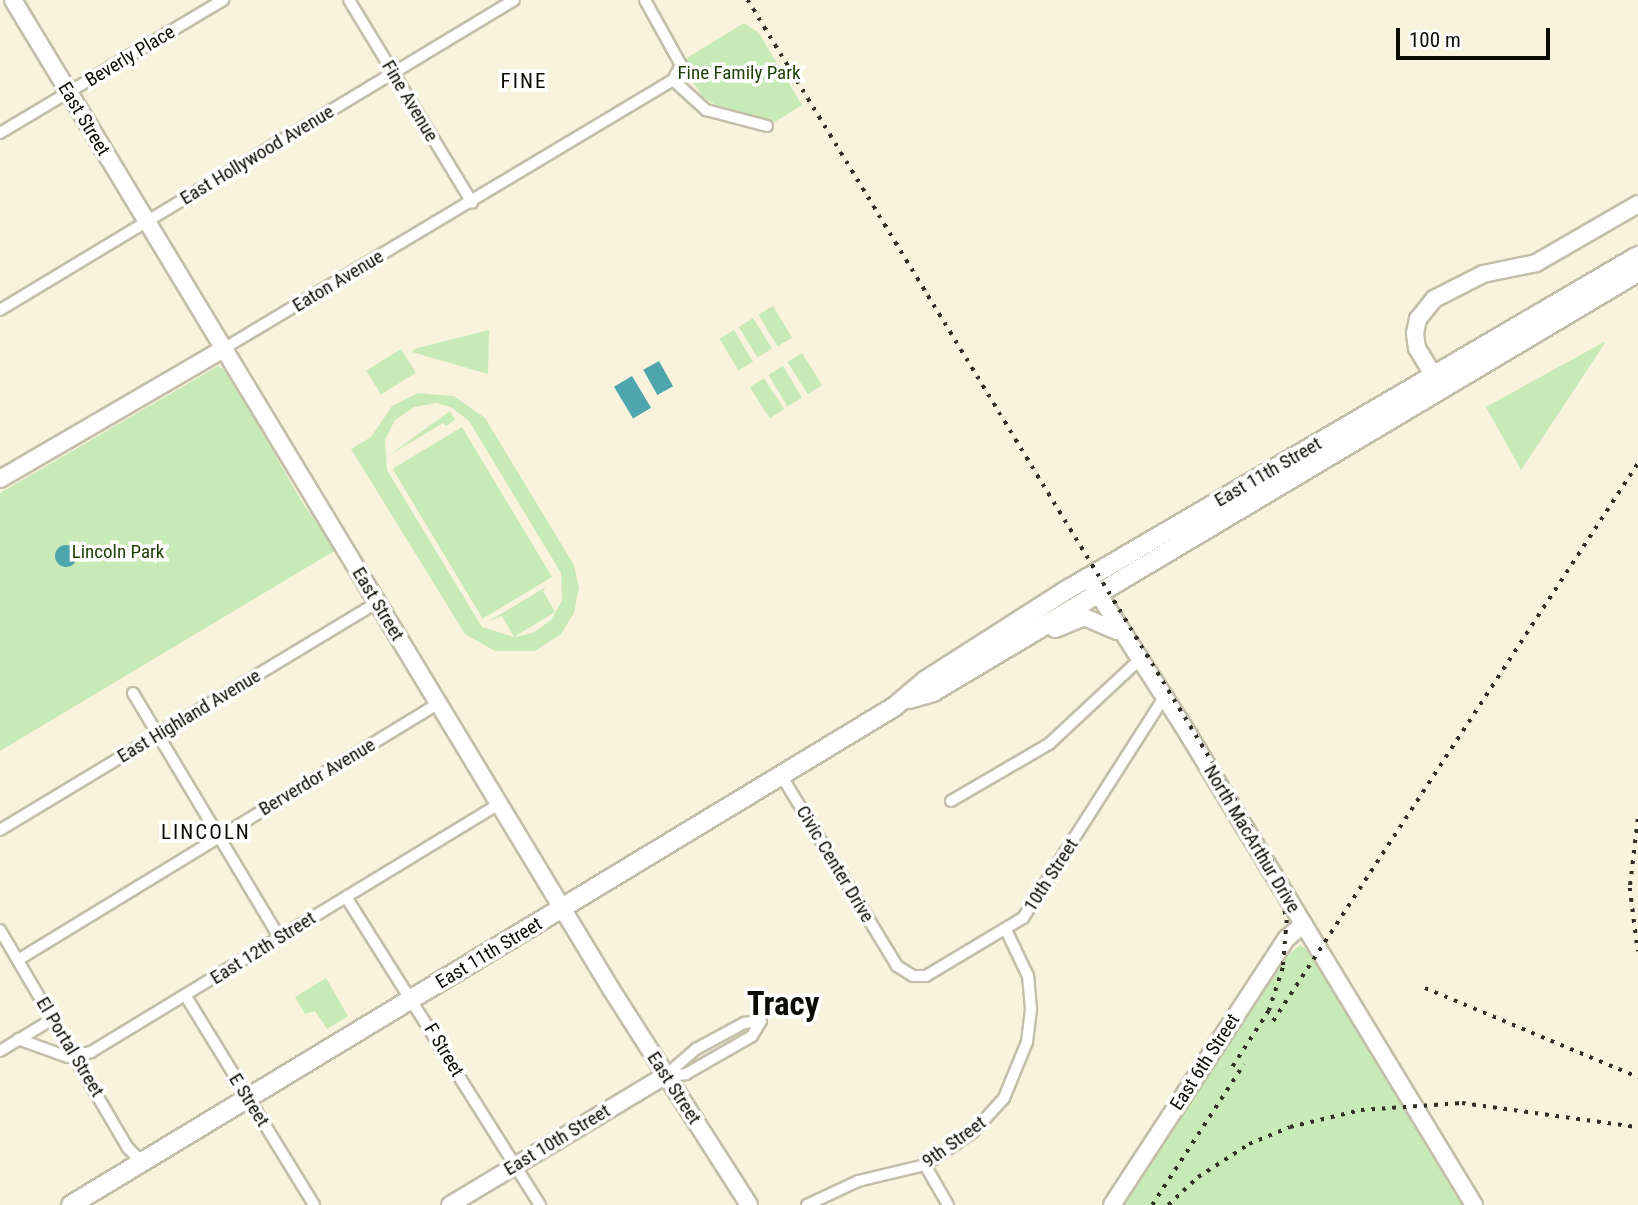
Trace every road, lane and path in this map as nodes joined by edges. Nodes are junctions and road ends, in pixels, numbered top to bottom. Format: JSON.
{"nodes":[{"id":1,"x":13,"y":0,"type":"edge"},
{"id":2,"x":223,"y":0,"type":"edge"},
{"id":3,"x":349,"y":0,"type":"edge"},
{"id":4,"x":514,"y":0,"type":"edge"},
{"id":5,"x":645,"y":0,"type":"edge"},
{"id":6,"x":393,"y":73,"type":"junction"},
{"id":7,"x":673,"y":80,"type":"junction"},
{"id":8,"x":68,"y":93,"type":"junction"},
{"id":9,"x":767,"y":126,"type":"dead end"},
{"id":10,"x":0,"y":133,"type":"edge"},
{"id":11,"x":471,"y":202,"type":"junction"},
{"id":12,"x":1638,"y":204,"type":"edge"},
{"id":13,"x":146,"y":222,"type":"junction"},
{"id":14,"x":1638,"y":256,"type":"edge"},
{"id":15,"x":1638,"y":272,"type":"edge"},
{"id":16,"x":0,"y":310,"type":"edge"},
{"id":17,"x":223,"y":349,"type":"junction"},
{"id":18,"x":1437,"y":382,"type":"junction"},
{"id":19,"x":1,"y":476,"type":"edge"},
{"id":20,"x":1088,"y":578,"type":"junction"},
{"id":21,"x":1097,"y":594,"type":"junction"},
{"id":22,"x":377,"y":603,"type":"junction"},
{"id":23,"x":1121,"y":634,"type":"junction"},
{"id":24,"x":986,"y":659,"type":"junction"},
{"id":25,"x":1139,"y":660,"type":"junction"},
{"id":26,"x":133,"y":693,"type":"dead end"},
{"id":27,"x":1165,"y":696,"type":"junction"},
{"id":28,"x":906,"y":700,"type":"junction"},
{"id":29,"x":438,"y":704,"type":"junction"},
{"id":30,"x":158,"y":735,"type":"junction"},
{"id":31,"x":781,"y":775,"type":"junction"},
{"id":32,"x":951,"y":801,"type":"dead end"},
{"id":33,"x":500,"y":803,"type":"junction"},
{"id":34,"x":0,"y":830,"type":"edge"},
{"id":35,"x":219,"y":835,"type":"junction"},
{"id":36,"x":346,"y":897,"type":"junction"},
{"id":37,"x":562,"y":908,"type":"junction"},
{"id":38,"x":1304,"y":925,"type":"junction"},
{"id":39,"x":0,"y":930,"type":"edge"},
{"id":40,"x":1006,"y":930,"type":"junction"},
{"id":41,"x":279,"y":937,"type":"junction"},
{"id":42,"x":888,"y":954,"type":"joint"},
{"id":43,"x":18,"y":960,"type":"junction"},
{"id":44,"x":185,"y":995,"type":"junction"},
{"id":45,"x":411,"y":999,"type":"junction"},
{"id":46,"x":54,"y":1018,"type":"junction"},
{"id":47,"x":18,"y":1039,"type":"junction"},
{"id":48,"x":0,"y":1051,"type":"edge"},
{"id":49,"x":77,"y":1058,"type":"junction"},
{"id":50,"x":665,"y":1076,"type":"junction"},
{"id":51,"x":248,"y":1098,"type":"junction"},
{"id":52,"x":142,"y":1162,"type":"junction"},
{"id":53,"x":925,"y":1165,"type":"junction"},
{"id":54,"x":515,"y":1166,"type":"junction"},
{"id":55,"x":71,"y":1205,"type":"edge"},
{"id":56,"x":314,"y":1205,"type":"edge"},
{"id":57,"x":450,"y":1205,"type":"edge"},
{"id":58,"x":540,"y":1205,"type":"edge"},
{"id":59,"x":749,"y":1205,"type":"edge"},
{"id":60,"x":807,"y":1205,"type":"edge"},
{"id":61,"x":948,"y":1205,"type":"edge"},
{"id":62,"x":1112,"y":1205,"type":"edge"},
{"id":63,"x":1474,"y":1205,"type":"edge"}],
"edges":[{"from":1,"to":8,"type":"street","name":"East Street"},
{"from":2,"to":8,"type":"street","name":"Beverly Place"},
{"from":3,"to":6,"type":"street","name":"Fine Avenue"},
{"from":4,"to":6,"type":"street","name":"East Hollywood Avenue"},
{"from":5,"to":7,"type":"street"},
{"from":6,"to":11,"type":"street","name":"Fine Avenue"},
{"from":6,"to":13,"type":"street","name":"East Hollywood Avenue"},
{"from":7,"to":9,"type":"street"},
{"from":7,"to":11,"type":"street","name":"Eaton Avenue"},
{"from":8,"to":10,"type":"street","name":"Beverly Place"},
{"from":8,"to":13,"type":"street","name":"East Street"},
{"from":11,"to":17,"type":"street","name":"Eaton Avenue"},
{"from":12,"to":18,"type":"street"},
{"from":13,"to":16,"type":"street","name":"East Hollywood Avenue"},
{"from":13,"to":17,"type":"street","name":"East Street"},
{"from":14,"to":18,"type":"main road","name":"East 11th Street"},
{"from":15,"to":18,"type":"main road","name":"East 11th Street"},
{"from":17,"to":19,"type":"street","name":"Eaton Avenue"},
{"from":17,"to":22,"type":"street","name":"East Street"},
{"from":18,"to":20,"type":"main road","name":"East 11th Street"},
{"from":18,"to":21,"type":"main road","name":"East 11th Street"},
{"from":20,"to":21,"type":"street","name":"North MacArthur Drive"},
{"from":20,"to":28,"type":"main road","name":"East 11th Street"},
{"from":21,"to":23,"type":"street","name":"North MacArthur Drive"},
{"from":21,"to":24,"type":"main road","name":"East 11th Street"},
{"from":22,"to":29,"type":"street","name":"East Street"},
{"from":22,"to":30,"type":"street","name":"East Highland Avenue"},
{"from":23,"to":24,"type":"street"},
{"from":23,"to":25,"type":"street","name":"North MacArthur Drive"},
{"from":24,"to":28,"type":"main road","name":"East 11th Street"},
{"from":25,"to":27,"type":"street","name":"North MacArthur Drive"},
{"from":25,"to":32,"type":"street"},
{"from":26,"to":30,"type":"street"},
{"from":27,"to":38,"type":"street","name":"North MacArthur Drive"},
{"from":27,"to":40,"type":"street","name":"10th Street"},
{"from":28,"to":31,"type":"main road","name":"East 11th Street"},
{"from":29,"to":33,"type":"street","name":"East Street"},
{"from":29,"to":35,"type":"street","name":"Berverdor Avenue"},
{"from":30,"to":34,"type":"street","name":"East Highland Avenue"},
{"from":30,"to":35,"type":"street"},
{"from":31,"to":37,"type":"main road","name":"East 11th Street"},
{"from":31,"to":42,"type":"street","name":"Civic Center Drive"},
{"from":33,"to":36,"type":"street","name":"East 12th Street"},
{"from":33,"to":37,"type":"street","name":"East Street"},
{"from":35,"to":41,"type":"street"},
{"from":35,"to":43,"type":"street","name":"Berverdor Avenue"},
{"from":36,"to":41,"type":"street","name":"East 12th Street"},
{"from":36,"to":45,"type":"street","name":"F Street"},
{"from":37,"to":45,"type":"main road","name":"East 11th Street"},
{"from":37,"to":50,"type":"street","name":"East Street"},
{"from":38,"to":62,"type":"street","name":"East 6th Street"},
{"from":38,"to":63,"type":"street","name":"North MacArthur Drive"},
{"from":39,"to":43,"type":"street","name":"El Portal Street"},
{"from":40,"to":42,"type":"street","name":"10th Street"},
{"from":40,"to":53,"type":"street","name":"9th Street"},
{"from":41,"to":44,"type":"street","name":"East 12th Street"},
{"from":43,"to":46,"type":"street","name":"El Portal Street"},
{"from":44,"to":49,"type":"street","name":"East 12th Street"},
{"from":44,"to":51,"type":"street","name":"E Street"},
{"from":45,"to":51,"type":"main road","name":"East 11th Street"},
{"from":45,"to":54,"type":"street","name":"F Street"},
{"from":46,"to":47,"type":"street"},
{"from":46,"to":49,"type":"street","name":"El Portal Street"},
{"from":47,"to":48,"type":"street"},
{"from":47,"to":49,"type":"street"},
{"from":49,"to":52,"type":"street","name":"El Portal Street"},
{"from":50,"to":50,"type":"street","name":"East 10th Street"},
{"from":50,"to":54,"type":"street","name":"East 10th Street"},
{"from":50,"to":59,"type":"street","name":"East Street"},
{"from":51,"to":52,"type":"main road","name":"East 11th Street"},
{"from":51,"to":56,"type":"street","name":"E Street"},
{"from":52,"to":55,"type":"main road","name":"East 11th Street"},
{"from":53,"to":60,"type":"street","name":"9th Street"},
{"from":53,"to":61,"type":"street"},
{"from":54,"to":57,"type":"street","name":"East 10th Street"},
{"from":54,"to":58,"type":"street","name":"F Street"}]}
